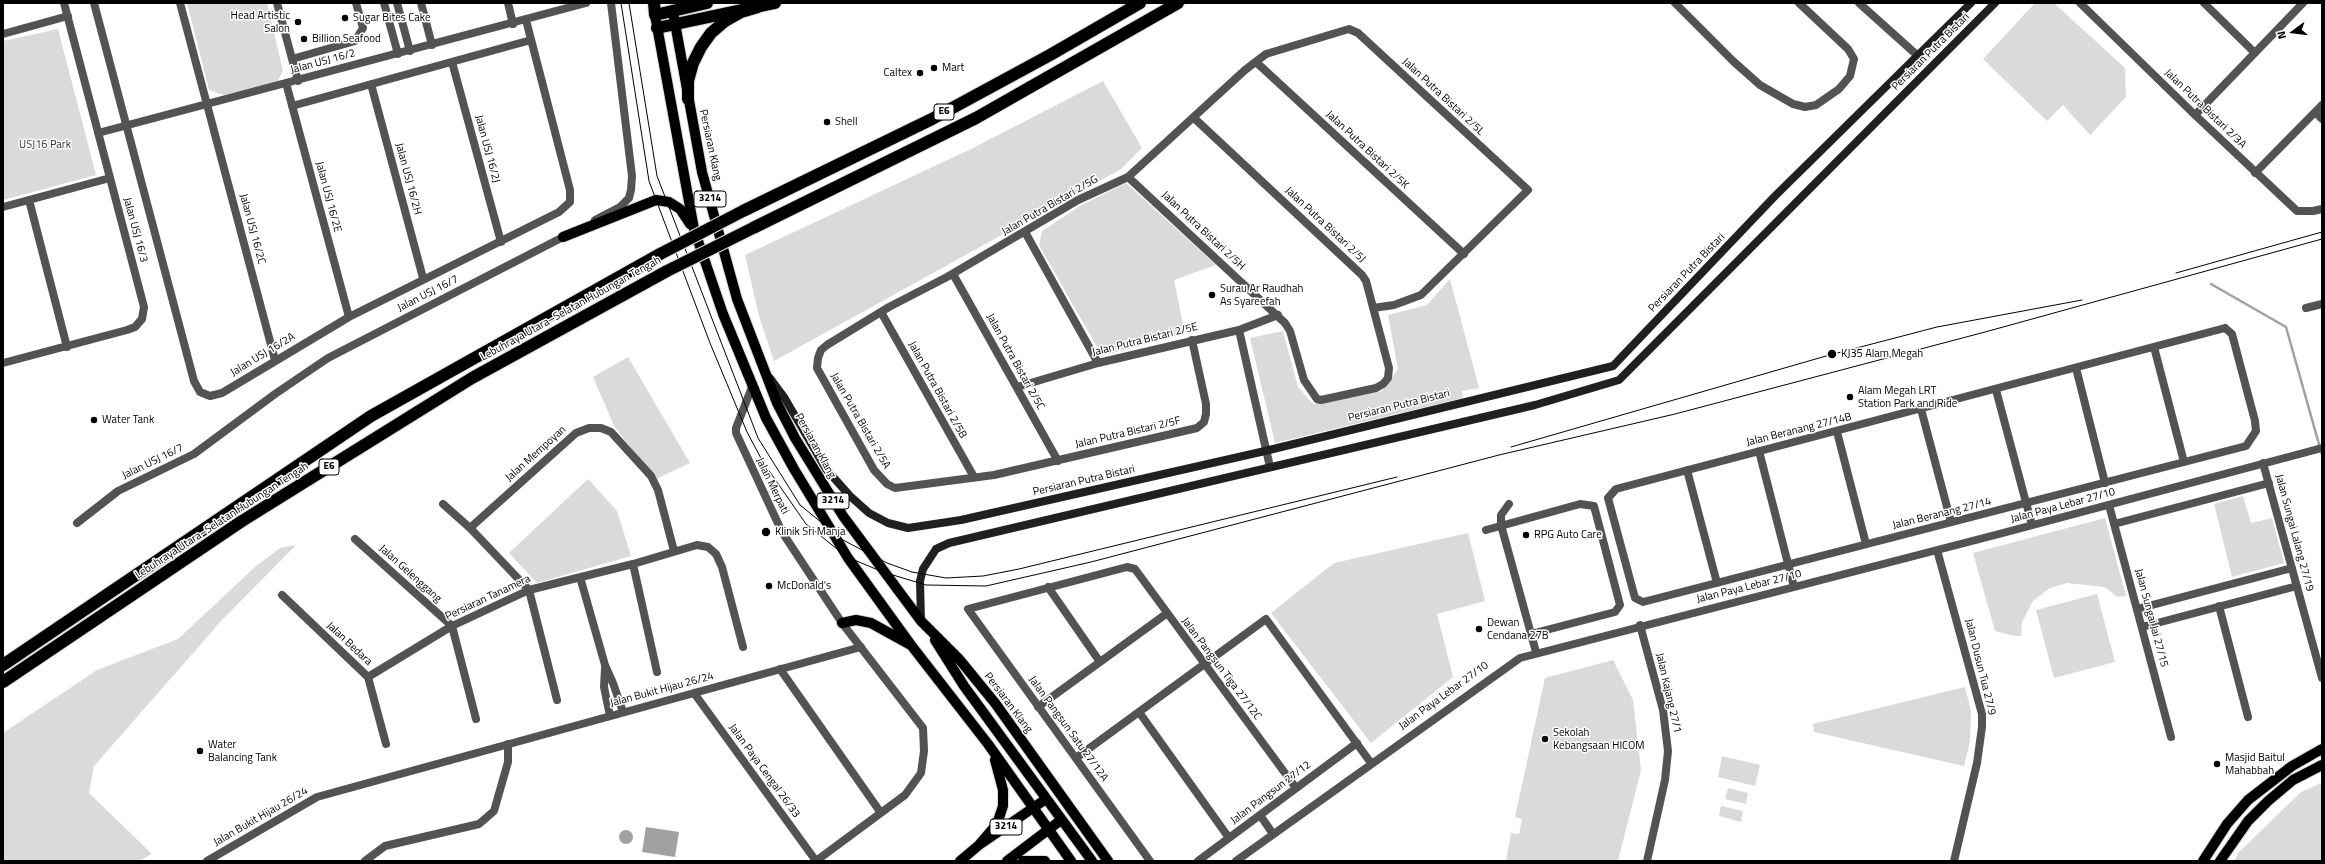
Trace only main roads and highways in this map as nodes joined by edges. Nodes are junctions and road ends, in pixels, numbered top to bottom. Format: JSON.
{"nodes":[{"id":1,"x":654,"y":3,"type":"edge"},
{"id":2,"x":707,"y":3,"type":"edge"},
{"id":3,"x":775,"y":3,"type":"edge"},
{"id":4,"x":1140,"y":3,"type":"edge"},
{"id":5,"x":1178,"y":3,"type":"edge"},
{"id":6,"x":1971,"y":3,"type":"edge"},
{"id":7,"x":1995,"y":3,"type":"edge"},
{"id":8,"x":673,"y":7,"type":"edge"},
{"id":9,"x":758,"y":7,"type":"junction"},
{"id":10,"x":655,"y":15,"type":"junction"},
{"id":11,"x":675,"y":24,"type":"junction"},
{"id":12,"x":657,"y":28,"type":"junction"},
{"id":13,"x":688,"y":99,"type":"junction"},
{"id":14,"x":694,"y":229,"type":"junction"},
{"id":15,"x":563,"y":237,"type":"road end"},
{"id":16,"x":764,"y":369,"type":"junction"},
{"id":17,"x":921,"y":621,"type":"junction"},
{"id":18,"x":842,"y":623,"type":"road end"},
{"id":19,"x":930,"y":632,"type":"junction"},
{"id":20,"x":910,"y":645,"type":"junction"},
{"id":21,"x":3,"y":665,"type":"edge"},
{"id":22,"x":3,"y":682,"type":"edge"},
{"id":23,"x":988,"y":744,"type":"junction"},
{"id":24,"x":2322,"y":749,"type":"edge"},
{"id":25,"x":2322,"y":765,"type":"edge"},
{"id":26,"x":1046,"y":799,"type":"junction"},
{"id":27,"x":1033,"y":808,"type":"junction"},
{"id":28,"x":1061,"y":820,"type":"junction"},
{"id":29,"x":1049,"y":830,"type":"junction"},
{"id":30,"x":979,"y":845,"type":"junction"},
{"id":31,"x":960,"y":861,"type":"edge"},
{"id":32,"x":1007,"y":861,"type":"edge"},
{"id":33,"x":1023,"y":861,"type":"edge"},
{"id":34,"x":1045,"y":861,"type":"edge"},
{"id":35,"x":1071,"y":861,"type":"edge"},
{"id":36,"x":1092,"y":861,"type":"edge"},
{"id":37,"x":1108,"y":861,"type":"edge"},
{"id":38,"x":2203,"y":861,"type":"edge"},
{"id":39,"x":2220,"y":861,"type":"edge"}],
"edges":[{"from":1,"to":10,"type":"highway"},
{"from":2,"to":8,"type":"highway"},
{"from":3,"to":9,"type":"highway"},
{"from":4,"to":21,"type":"highway","name":"Lebuhraya Utara–Selatan Hubungan Tengah","number":"E6","bridge":true},
{"from":5,"to":22,"type":"highway","name":"Lebuhraya Utara–Selatan Hubungan Tengah","number":"E6","bridge":true},
{"from":6,"to":16,"type":"main road","name":"Persiaran Putra Bistari"},
{"from":7,"to":17,"type":"main road","name":"Persiaran Putra Bistari"},
{"from":8,"to":10,"type":"highway"},
{"from":8,"to":11,"type":"main road","name":"Persiaran Klang","number":"3214"},
{"from":9,"to":11,"type":"highway"},
{"from":9,"to":13,"type":"highway"},
{"from":10,"to":12,"type":"main road","number":"3214"},
{"from":11,"to":12,"type":"highway"},
{"from":11,"to":13,"type":"main road","name":"Persiaran Klang","number":"3214"},
{"from":12,"to":14,"type":"main road","number":"3214"},
{"from":13,"to":16,"type":"main road","name":"Persiaran Klang","number":"3214"},
{"from":14,"to":15,"type":"main road"},
{"from":14,"to":20,"type":"main road","number":"3214"},
{"from":16,"to":17,"type":"main road","name":"Persiaran Klang","number":"3214"},
{"from":17,"to":19,"type":"main road","name":"Persiaran Klang","number":"3214"},
{"from":18,"to":20,"type":"main road"},
{"from":19,"to":26,"type":"main road"},
{"from":19,"to":37,"type":"main road","name":"Persiaran Klang","number":"3214"},
{"from":20,"to":23,"type":"main road","number":"3214"},
{"from":23,"to":27,"type":"main road","number":"3214"},
{"from":23,"to":30,"type":"main road"},
{"from":24,"to":38,"type":"main road"},
{"from":25,"to":39,"type":"main road"},
{"from":26,"to":27,"type":"main road","number":"3214"},
{"from":26,"to":28,"type":"main road"},
{"from":27,"to":29,"type":"main road","number":"3214"},
{"from":27,"to":30,"type":"main road","number":"3214"},
{"from":28,"to":29,"type":"main road","number":"3214"},
{"from":28,"to":36,"type":"main road"},
{"from":29,"to":32,"type":"main road","number":"3214"},
{"from":29,"to":35,"type":"main road","number":"3214"},
{"from":30,"to":31,"type":"main road","number":"3214"},
{"from":33,"to":34,"type":"main road"}]}
